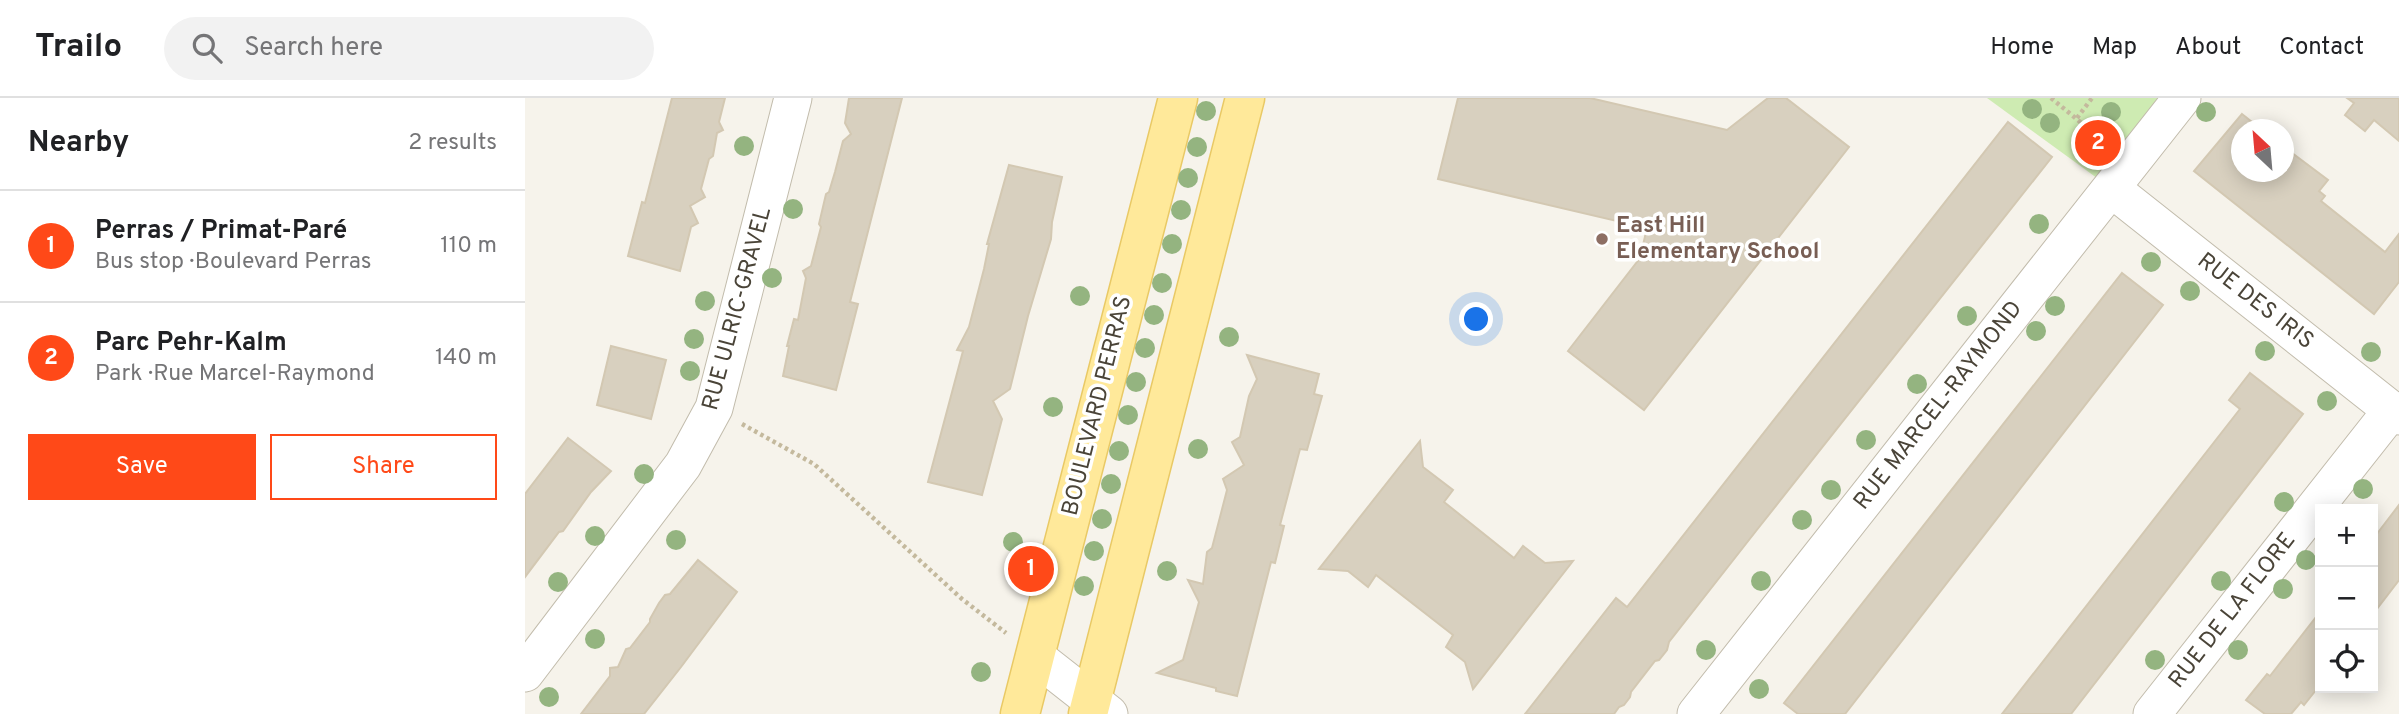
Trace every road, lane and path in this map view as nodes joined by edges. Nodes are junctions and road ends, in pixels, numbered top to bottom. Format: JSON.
{"nodes":[{"id":1,"x":793,"y":98,"type":"edge"},
{"id":2,"x":1178,"y":98,"type":"edge"},
{"id":3,"x":1245,"y":98,"type":"edge"},
{"id":4,"x":2052,"y":98,"type":"edge"},
{"id":5,"x":2092,"y":98,"type":"edge"},
{"id":6,"x":2182,"y":98,"type":"edge"},
{"id":7,"x":2077,"y":118,"type":"junction"},
{"id":8,"x":2112,"y":189,"type":"junction"},
{"id":9,"x":714,"y":408,"type":"junction"},
{"id":10,"x":2395,"y":413,"type":"edge"},
{"id":11,"x":1035,"y":656,"type":"junction"},
{"id":12,"x":525,"y":673,"type":"edge"},
{"id":13,"x":1096,"y":709,"type":"edge"},
{"id":14,"x":1698,"y":713,"type":"edge"},
{"id":15,"x":1020,"y":714,"type":"edge"},
{"id":16,"x":2152,"y":714,"type":"edge"}],
"edges":[{"from":1,"to":9,"type":"street","name":"RUE ULRIC-GRAVEL"},
{"from":2,"to":11,"type":"main road","name":"BOULEVARD PERRAS"},
{"from":3,"to":13,"type":"main road"},
{"from":4,"to":7,"type":"path"},
{"from":5,"to":7,"type":"path"},
{"from":6,"to":8,"type":"street","name":"RUE MARCEL-RAYMOND"},
{"from":7,"to":8,"type":"path"},
{"from":8,"to":10,"type":"street","name":"RUE DES IRIS"},
{"from":8,"to":14,"type":"street","name":"RUE MARCEL-RAYMOND"},
{"from":9,"to":11,"type":"path"},
{"from":9,"to":12,"type":"street","name":"RUE ULRIC-GRAVEL"},
{"from":10,"to":16,"type":"street","name":"RUE DE LA FLORE"},
{"from":11,"to":13,"type":"street"},
{"from":11,"to":15,"type":"main road","name":"BOULEVARD PERRAS"}]}
